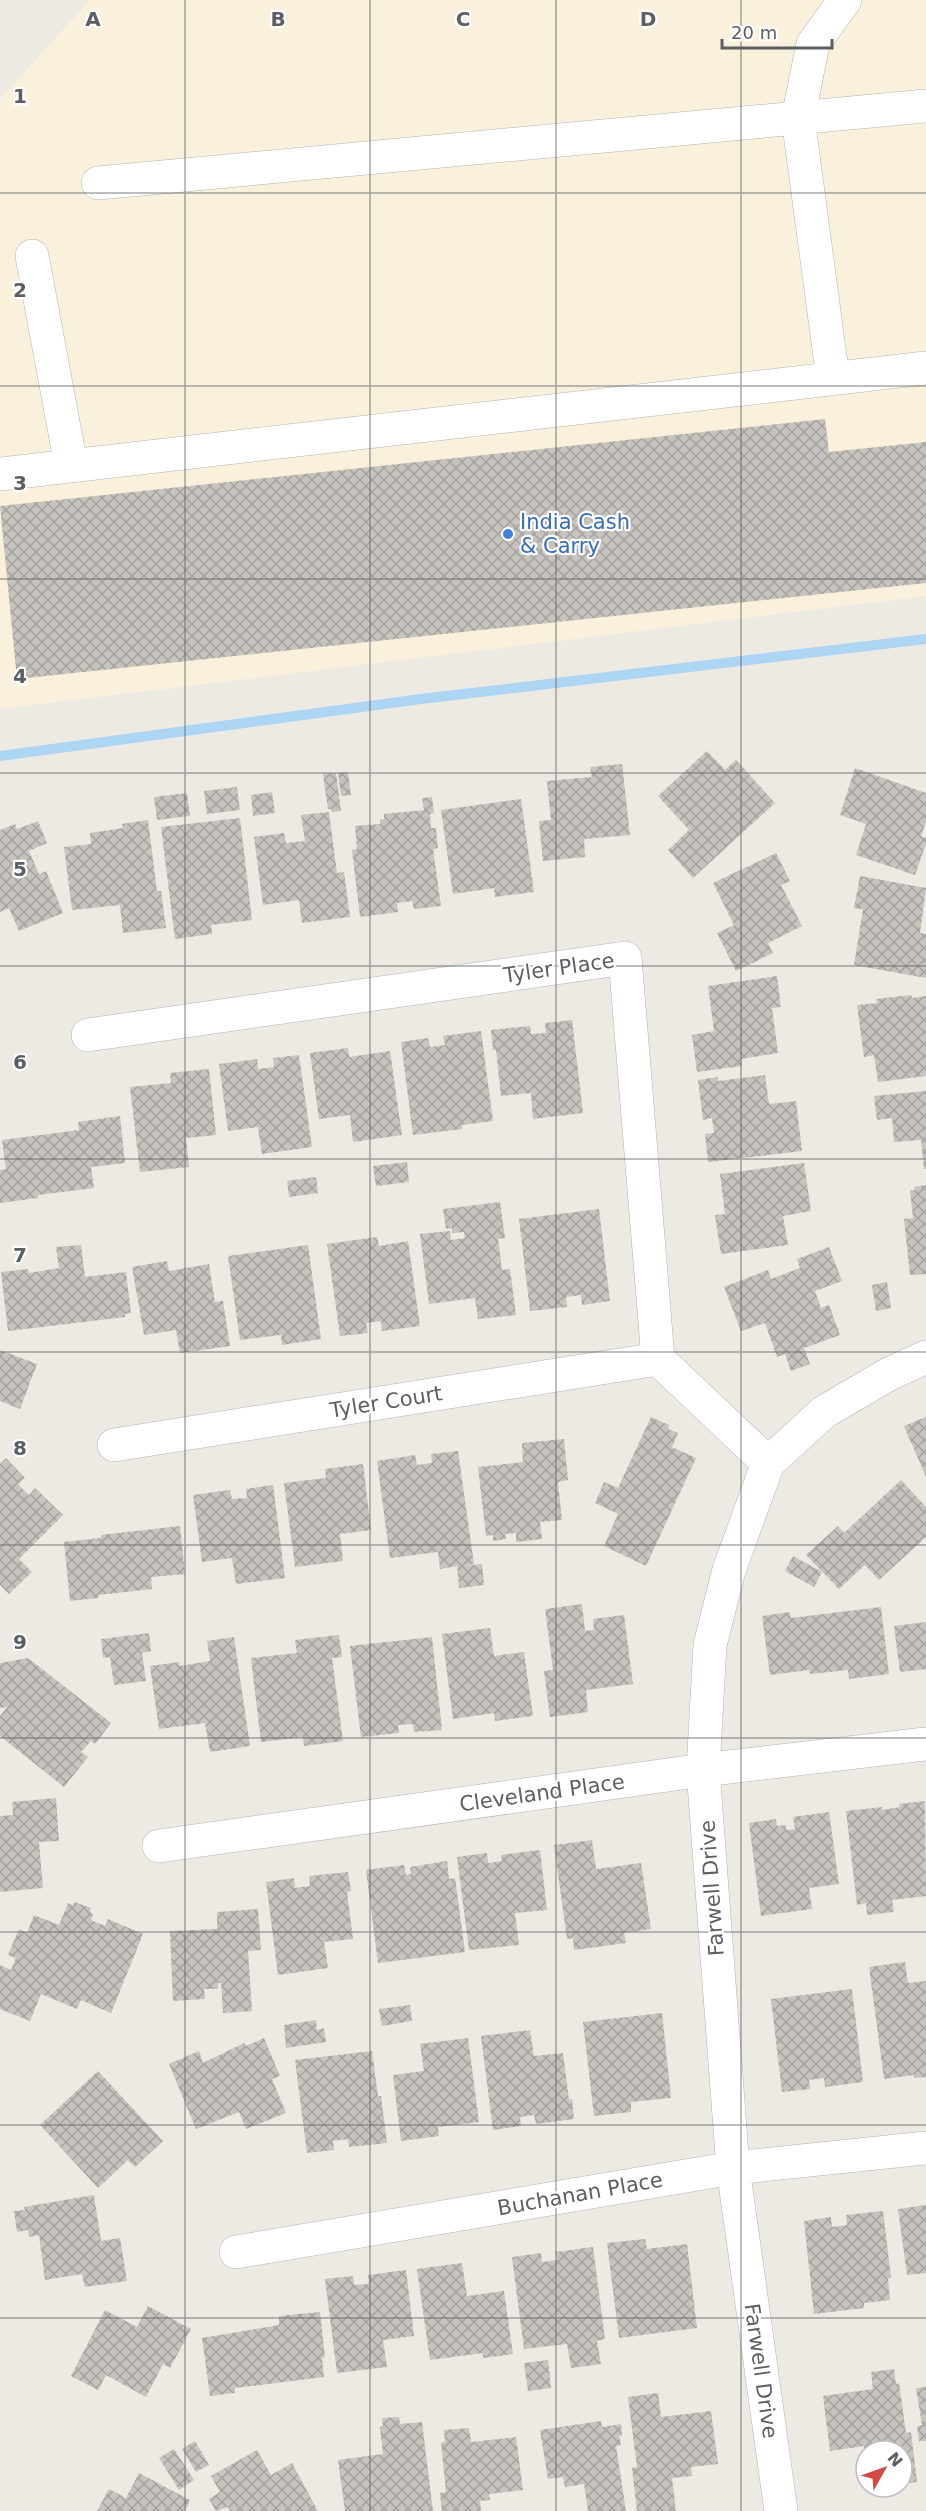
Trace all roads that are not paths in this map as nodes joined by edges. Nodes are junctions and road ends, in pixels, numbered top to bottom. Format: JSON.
{"nodes":[{"id":1,"x":845,"y":0,"type":"edge"},
{"id":2,"x":926,"y":106,"type":"edge"},
{"id":3,"x":798,"y":118,"type":"junction"},
{"id":4,"x":98,"y":183,"type":"dead end"},
{"id":5,"x":32,"y":256,"type":"dead end"},
{"id":6,"x":926,"y":368,"type":"edge"},
{"id":7,"x":833,"y":379,"type":"junction"},
{"id":8,"x":71,"y":465,"type":"junction"},
{"id":9,"x":0,"y":474,"type":"edge"},
{"id":10,"x":88,"y":1035,"type":"dead end"},
{"id":11,"x":926,"y":1357,"type":"edge"},
{"id":12,"x":658,"y":1359,"type":"junction"},
{"id":13,"x":114,"y":1445,"type":"dead end"},
{"id":14,"x":768,"y":1463,"type":"junction"},
{"id":15,"x":926,"y":1744,"type":"edge"},
{"id":16,"x":703,"y":1770,"type":"junction"},
{"id":17,"x":159,"y":1846,"type":"dead end"},
{"id":18,"x":926,"y":2148,"type":"edge"},
{"id":19,"x":733,"y":2168,"type":"junction"},
{"id":20,"x":236,"y":2252,"type":"dead end"},
{"id":21,"x":781,"y":2511,"type":"edge"}],
"edges":[{"from":1,"to":3,"type":"street"},
{"from":2,"to":3,"type":"street"},
{"from":3,"to":4,"type":"street"},
{"from":3,"to":7,"type":"street"},
{"from":5,"to":8,"type":"street"},
{"from":6,"to":7,"type":"street"},
{"from":7,"to":8,"type":"street"},
{"from":8,"to":9,"type":"street"},
{"from":10,"to":12,"type":"street","name":"Tyler Place"},
{"from":11,"to":14,"type":"street","name":"Farwell Drive"},
{"from":12,"to":13,"type":"street","name":"Tyler Court"},
{"from":12,"to":14,"type":"street"},
{"from":14,"to":16,"type":"street","name":"Farwell Drive"},
{"from":15,"to":16,"type":"street","name":"Cleveland Place"},
{"from":16,"to":17,"type":"street","name":"Cleveland Place"},
{"from":16,"to":19,"type":"street","name":"Farwell Drive"},
{"from":18,"to":19,"type":"street","name":"Buchanan Place"},
{"from":19,"to":20,"type":"street","name":"Buchanan Place"},
{"from":19,"to":21,"type":"street","name":"Farwell Drive"}]}
